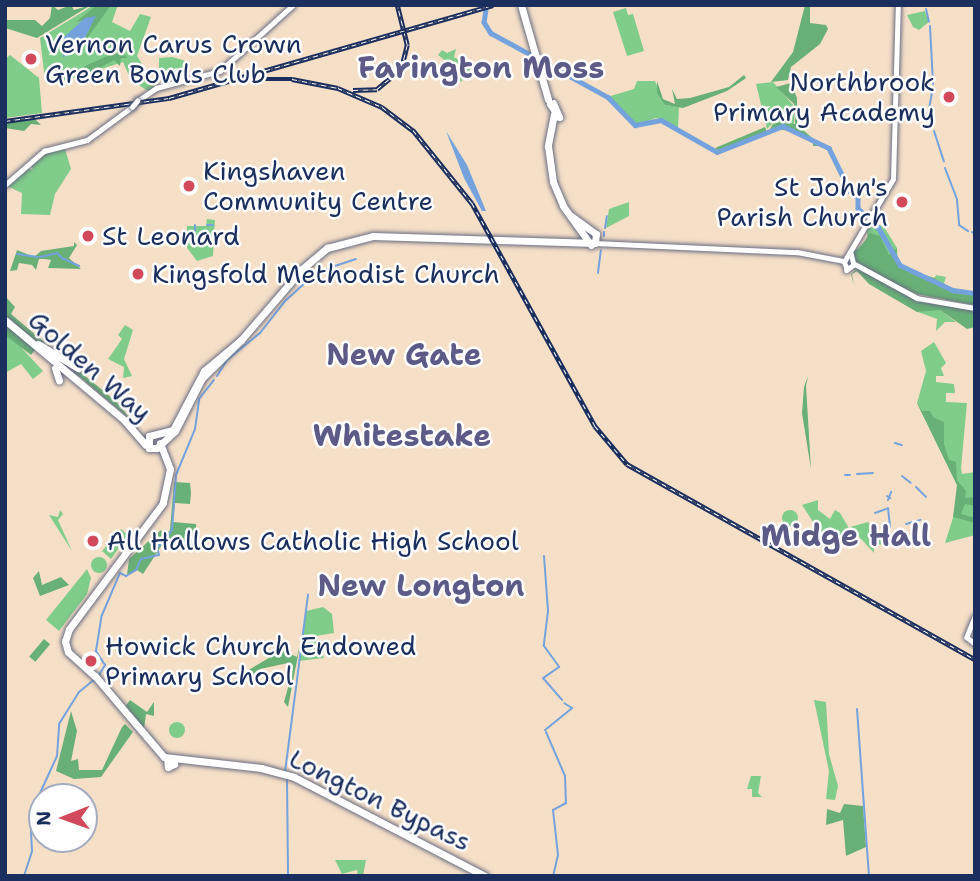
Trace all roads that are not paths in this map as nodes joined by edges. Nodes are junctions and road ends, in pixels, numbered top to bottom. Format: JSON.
{"nodes":[{"id":1,"x":293,"y":5,"type":"edge"},
{"id":2,"x":521,"y":5,"type":"edge"},
{"id":3,"x":898,"y":5,"type":"edge"},
{"id":4,"x":5,"y":185,"type":"edge"},
{"id":5,"x":588,"y":233,"type":"junction"},
{"id":6,"x":411,"y":238,"type":"junction"},
{"id":7,"x":621,"y":242,"type":"junction"},
{"id":8,"x":562,"y":243,"type":"junction"},
{"id":9,"x":594,"y":244,"type":"junction"},
{"id":10,"x":405,"y":246,"type":"dead end"},
{"id":11,"x":849,"y":263,"type":"junction"},
{"id":12,"x":975,"y":308,"type":"edge"},
{"id":13,"x":5,"y":319,"type":"edge"},
{"id":14,"x":23,"y":334,"type":"junction"},
{"id":15,"x":33,"y":345,"type":"junction"},
{"id":16,"x":78,"y":368,"type":"dead end"},
{"id":17,"x":62,"y":378,"type":"dead end"},
{"id":18,"x":156,"y":441,"type":"junction"},
{"id":19,"x":975,"y":617,"type":"edge"},
{"id":20,"x":975,"y":644,"type":"edge"},
{"id":21,"x":169,"y":761,"type":"junction"},
{"id":22,"x":381,"y":822,"type":"junction"},
{"id":23,"x":483,"y":876,"type":"edge"}],
"edges":[{"from":1,"to":4,"type":"main road","bridge":true},
{"from":2,"to":5,"type":"highway"},
{"from":3,"to":11,"type":"main road"},
{"from":5,"to":7,"type":"main road"},
{"from":5,"to":8,"type":"highway"},
{"from":5,"to":9,"type":"highway"},
{"from":6,"to":8,"type":"highway","name":"Golden Way"},
{"from":6,"to":10,"type":"highway"},
{"from":6,"to":18,"type":"highway","name":"Golden Way"},
{"from":7,"to":9,"type":"main road"},
{"from":7,"to":11,"type":"main road"},
{"from":8,"to":9,"type":"highway","name":"Golden Way"},
{"from":11,"to":12,"type":"main road"},
{"from":13,"to":14,"type":"highway","name":"Golden Way"},
{"from":13,"to":15,"type":"highway","name":"Golden Way"},
{"from":14,"to":16,"type":"highway"},
{"from":14,"to":18,"type":"highway","name":"Golden Way"},
{"from":15,"to":17,"type":"highway"},
{"from":15,"to":18,"type":"highway","name":"Golden Way"},
{"from":18,"to":21,"type":"highway"},
{"from":19,"to":20,"type":"main road"},
{"from":21,"to":22,"type":"highway","name":"Longton Bypass"},
{"from":21,"to":22,"type":"highway","name":"Longton Bypass"},
{"from":22,"to":23,"type":"highway","name":"Longton Bypass"}]}
